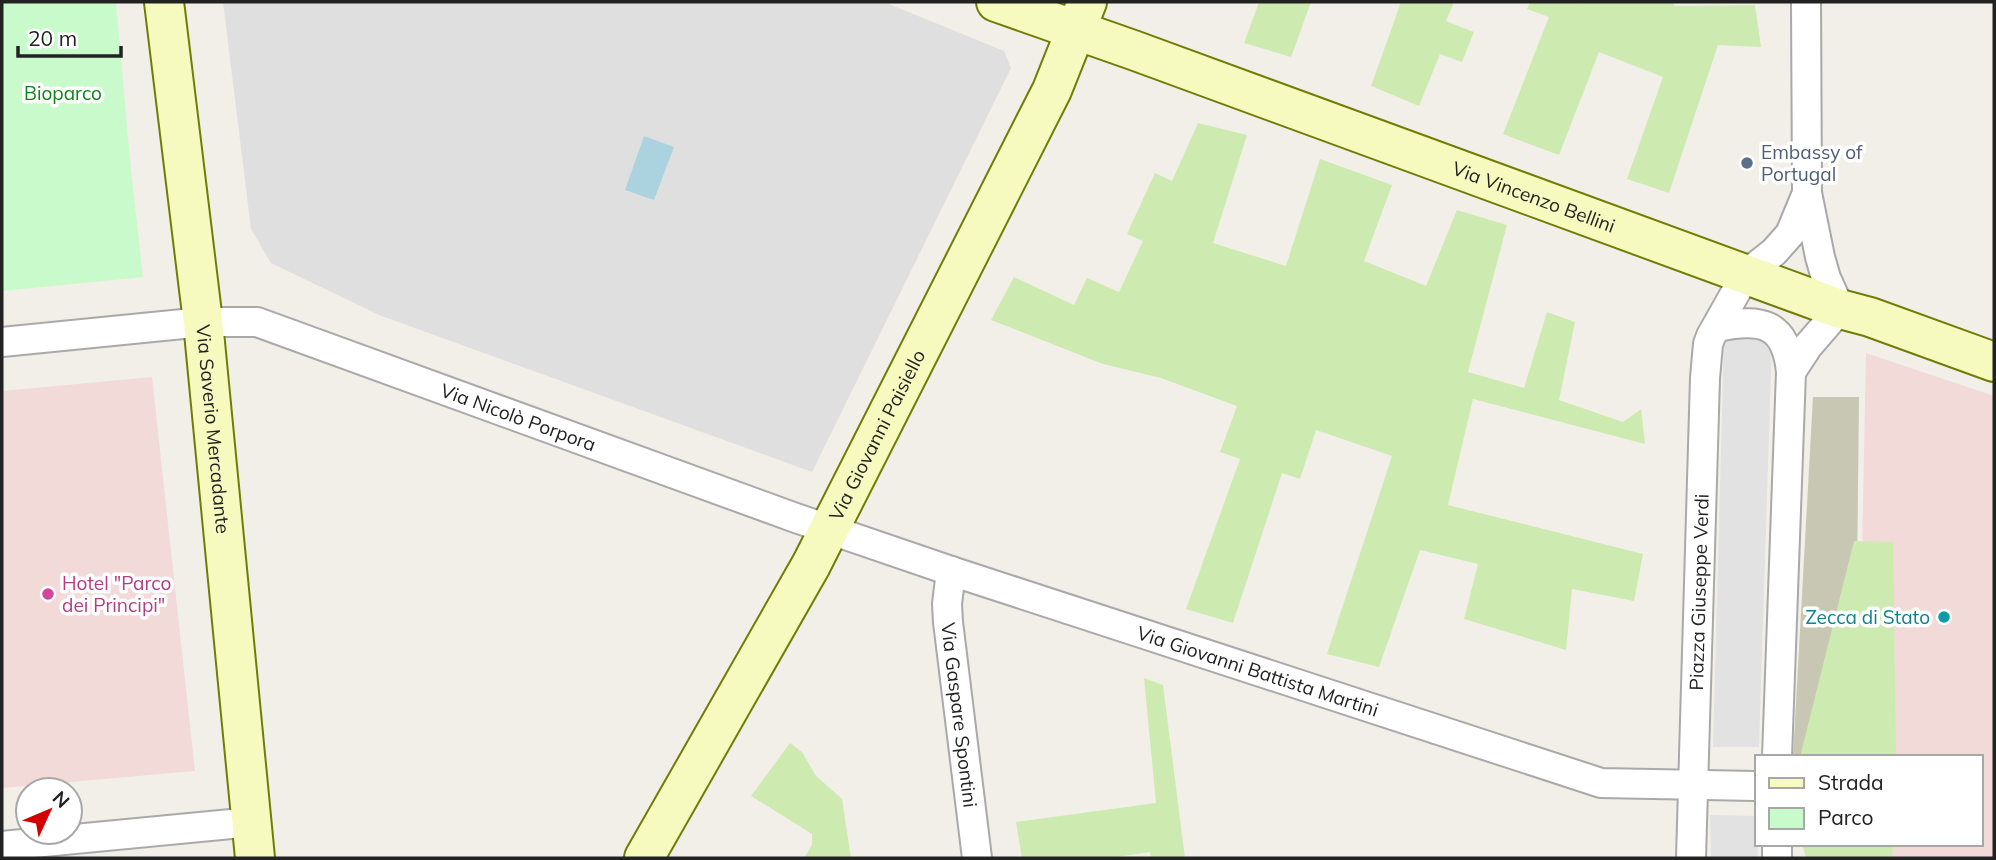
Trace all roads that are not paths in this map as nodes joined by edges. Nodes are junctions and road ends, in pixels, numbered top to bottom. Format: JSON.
{"nodes":[{"id":1,"x":164,"y":2,"type":"edge"},
{"id":2,"x":996,"y":2,"type":"edge"},
{"id":3,"x":1806,"y":2,"type":"edge"},
{"id":4,"x":1081,"y":16,"type":"edge"},
{"id":5,"x":1807,"y":193,"type":"junction"},
{"id":6,"x":1746,"y":274,"type":"junction"},
{"id":7,"x":1839,"y":309,"type":"junction"},
{"id":8,"x":203,"y":322,"type":"junction"},
{"id":9,"x":1717,"y":327,"type":"junction"},
{"id":10,"x":2,"y":342,"type":"edge"},
{"id":11,"x":1994,"y":362,"type":"edge"},
{"id":12,"x":1791,"y":372,"type":"junction"},
{"id":13,"x":829,"y":529,"type":"junction"},
{"id":14,"x":951,"y":571,"type":"junction"},
{"id":15,"x":1777,"y":755,"type":"edge"},
{"id":16,"x":1692,"y":786,"type":"junction"},
{"id":17,"x":1755,"y":786,"type":"edge"},
{"id":18,"x":254,"y":840,"type":"edge"},
{"id":19,"x":2,"y":846,"type":"edge"},
{"id":20,"x":644,"y":858,"type":"edge"},
{"id":21,"x":977,"y":858,"type":"edge"},
{"id":22,"x":1691,"y":858,"type":"edge"}],
"edges":[{"from":1,"to":8,"type":"street","name":"Via Saverio Mercadante"},
{"from":2,"to":4,"type":"street","name":"Via Vincenzo Bellini"},
{"from":3,"to":5,"type":"street"},
{"from":4,"to":6,"type":"street","name":"Via Vincenzo Bellini"},
{"from":4,"to":13,"type":"street","name":"Via Giovanni Paisiello"},
{"from":5,"to":6,"type":"street"},
{"from":5,"to":7,"type":"street"},
{"from":6,"to":7,"type":"street","name":"Via Vincenzo Bellini"},
{"from":6,"to":9,"type":"street","name":"Piazza Giuseppe Verdi"},
{"from":7,"to":11,"type":"street","name":"Via Vincenzo Bellini"},
{"from":7,"to":12,"type":"street"},
{"from":8,"to":10,"type":"street","name":"Via Nicolò Porpora"},
{"from":8,"to":13,"type":"street","name":"Via Nicolò Porpora"},
{"from":8,"to":18,"type":"street","name":"Via Saverio Mercadante"},
{"from":9,"to":12,"type":"street"},
{"from":9,"to":16,"type":"street","name":"Piazza Giuseppe Verdi"},
{"from":12,"to":15,"type":"street"},
{"from":13,"to":14,"type":"street","name":"Via Giovanni Battista Martini"},
{"from":13,"to":20,"type":"street","name":"Via Giovanni Paisiello"},
{"from":14,"to":16,"type":"street","name":"Via Giovanni Battista Martini"},
{"from":14,"to":21,"type":"street","name":"Via Gaspare Spontini"},
{"from":16,"to":17,"type":"street","name":"Via Giovanni Battista Martini"},
{"from":16,"to":22,"type":"street","name":"Piazza Giuseppe Verdi"},
{"from":18,"to":19,"type":"street"}]}
